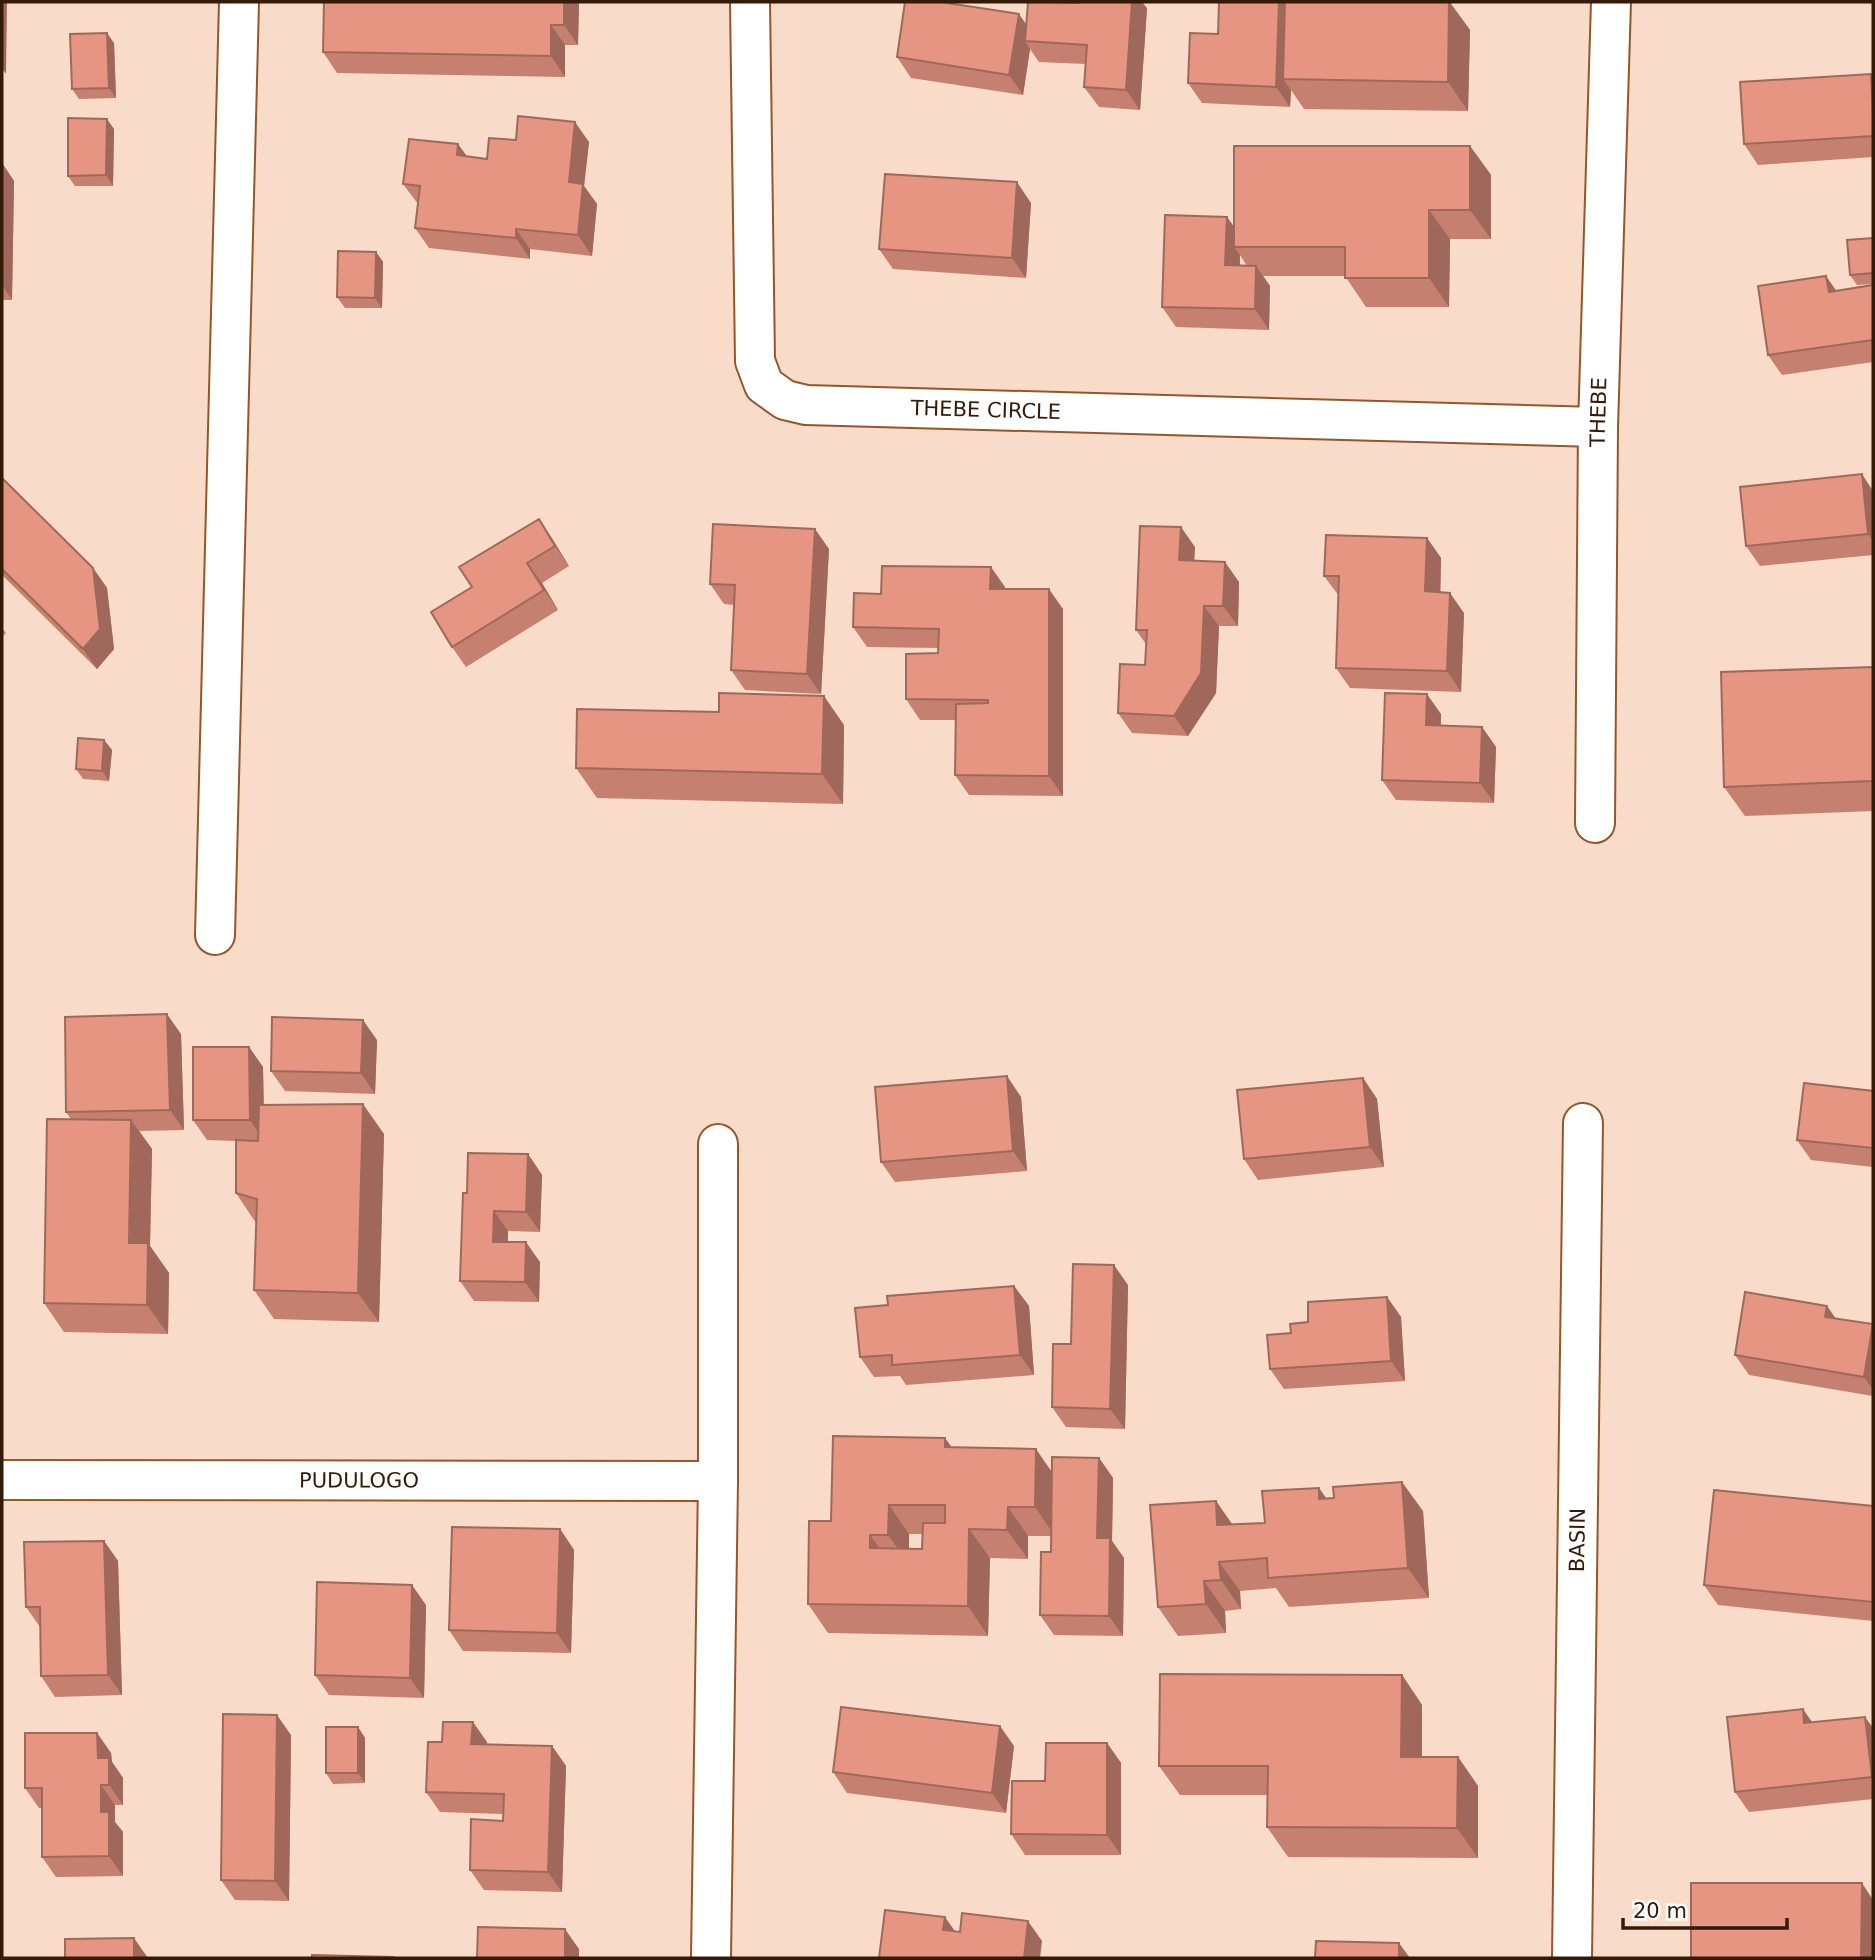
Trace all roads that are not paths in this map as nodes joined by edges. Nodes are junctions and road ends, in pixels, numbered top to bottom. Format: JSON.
{"nodes":[{"id":1,"x":239,"y":2,"type":"edge"},
{"id":2,"x":750,"y":2,"type":"edge"},
{"id":3,"x":1611,"y":2,"type":"edge"},
{"id":4,"x":1598,"y":428,"type":"junction"},
{"id":5,"x":1595,"y":823,"type":"dead end"},
{"id":6,"x":215,"y":935,"type":"dead end"},
{"id":7,"x":1583,"y":1123,"type":"dead end"},
{"id":8,"x":718,"y":1144,"type":"dead end"},
{"id":9,"x":2,"y":1480,"type":"edge"},
{"id":10,"x":718,"y":1481,"type":"junction"},
{"id":11,"x":711,"y":1958,"type":"edge"},
{"id":12,"x":1572,"y":1958,"type":"edge"}],
"edges":[{"from":1,"to":6,"type":"street"},
{"from":2,"to":4,"type":"street","name":"THEBE CIRCLE"},
{"from":3,"to":4,"type":"street","name":"THEBE"},
{"from":4,"to":5,"type":"street","name":"THEBE"},
{"from":7,"to":12,"type":"street","name":"BASIN"},
{"from":8,"to":10,"type":"street"},
{"from":9,"to":10,"type":"street","name":"PUDULOGO"},
{"from":10,"to":11,"type":"street"}]}
